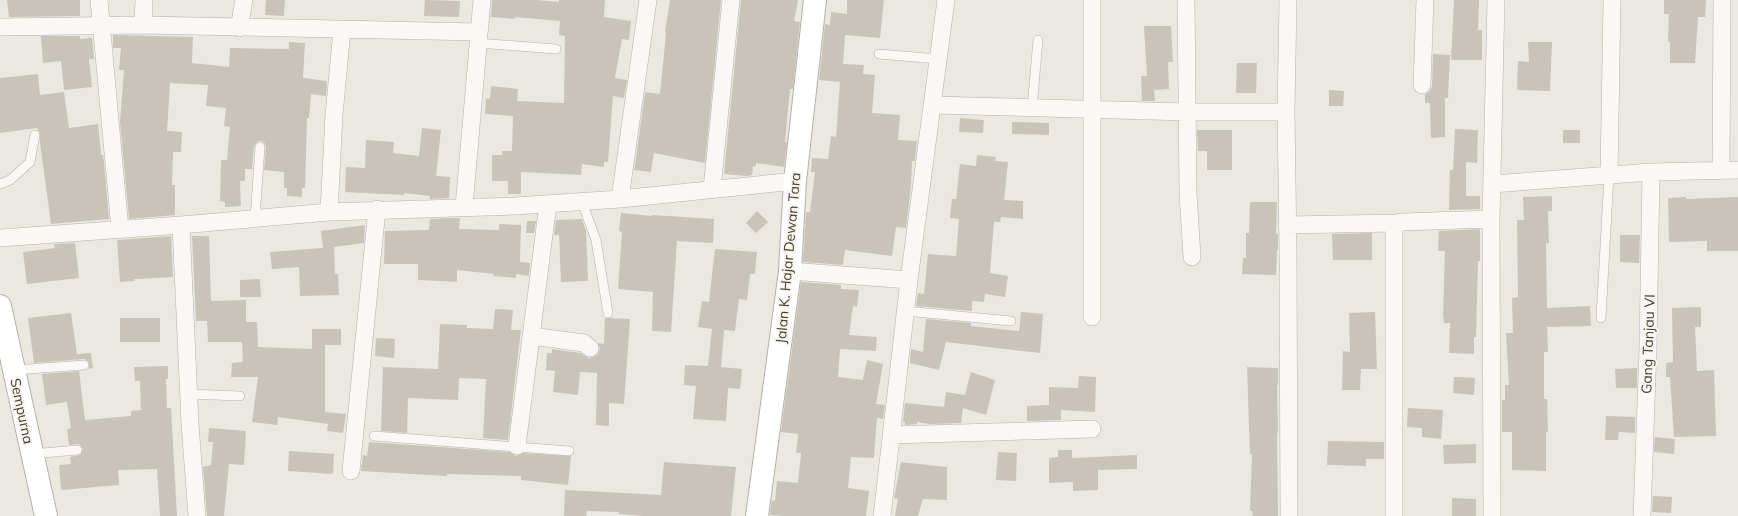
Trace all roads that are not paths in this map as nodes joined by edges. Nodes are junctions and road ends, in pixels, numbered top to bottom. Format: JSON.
{"nodes":[{"id":1,"x":99,"y":0,"type":"edge"},
{"id":2,"x":144,"y":0,"type":"edge"},
{"id":3,"x":244,"y":0,"type":"edge"},
{"id":4,"x":482,"y":0,"type":"edge"},
{"id":5,"x":648,"y":0,"type":"edge"},
{"id":6,"x":731,"y":0,"type":"edge"},
{"id":7,"x":815,"y":0,"type":"edge"},
{"id":8,"x":946,"y":0,"type":"edge"},
{"id":9,"x":1092,"y":0,"type":"edge"},
{"id":10,"x":1186,"y":0,"type":"edge"},
{"id":11,"x":1288,"y":0,"type":"edge"},
{"id":12,"x":1425,"y":0,"type":"edge"},
{"id":13,"x":1496,"y":0,"type":"edge"},
{"id":14,"x":1612,"y":0,"type":"edge"},
{"id":15,"x":1722,"y":0,"type":"edge"},
{"id":16,"x":143,"y":26,"type":"junction"},
{"id":17,"x":0,"y":27,"type":"edge"},
{"id":18,"x":102,"y":27,"type":"junction"},
{"id":19,"x":239,"y":28,"type":"junction"},
{"id":20,"x":342,"y":30,"type":"junction"},
{"id":21,"x":478,"y":37,"type":"junction"},
{"id":22,"x":1038,"y":40,"type":"dead end"},
{"id":23,"x":556,"y":49,"type":"dead end"},
{"id":24,"x":880,"y":54,"type":"dead end"},
{"id":25,"x":939,"y":59,"type":"junction"},
{"id":26,"x":1422,"y":85,"type":"dead end"},
{"id":27,"x":933,"y":105,"type":"junction"},
{"id":28,"x":1032,"y":108,"type":"junction"},
{"id":29,"x":1093,"y":110,"type":"junction"},
{"id":30,"x":1187,"y":112,"type":"junction"},
{"id":31,"x":1286,"y":112,"type":"junction"},
{"id":32,"x":35,"y":135,"type":"dead end"},
{"id":33,"x":260,"y":147,"type":"dead end"},
{"id":34,"x":1738,"y":170,"type":"edge"},
{"id":35,"x":1721,"y":171,"type":"junction"},
{"id":36,"x":1651,"y":172,"type":"junction"},
{"id":37,"x":1609,"y":175,"type":"junction"},
{"id":38,"x":795,"y":181,"type":"junction"},
{"id":39,"x":0,"y":184,"type":"edge"},
{"id":40,"x":1492,"y":184,"type":"junction"},
{"id":41,"x":712,"y":189,"type":"junction"},
{"id":42,"x":620,"y":199,"type":"junction"},
{"id":43,"x":582,"y":202,"type":"junction"},
{"id":44,"x":548,"y":204,"type":"junction"},
{"id":45,"x":464,"y":207,"type":"junction"},
{"id":46,"x":377,"y":209,"type":"junction"},
{"id":47,"x":329,"y":212,"type":"junction"},
{"id":48,"x":255,"y":218,"type":"junction"},
{"id":49,"x":1491,"y":219,"type":"junction"},
{"id":50,"x":1396,"y":223,"type":"junction"},
{"id":51,"x":181,"y":225,"type":"junction"},
{"id":52,"x":1288,"y":225,"type":"junction"},
{"id":53,"x":120,"y":229,"type":"junction"},
{"id":54,"x":0,"y":238,"type":"edge"},
{"id":55,"x":1192,"y":257,"type":"dead end"},
{"id":56,"x":790,"y":271,"type":"junction"},
{"id":57,"x":909,"y":280,"type":"junction"},
{"id":58,"x":0,"y":306,"type":"edge"},
{"id":59,"x":905,"y":311,"type":"junction"},
{"id":60,"x":608,"y":312,"type":"dead end"},
{"id":61,"x":1092,"y":317,"type":"dead end"},
{"id":62,"x":1601,"y":318,"type":"dead end"},
{"id":63,"x":1011,"y":321,"type":"dead end"},
{"id":64,"x":531,"y":336,"type":"junction"},
{"id":65,"x":590,"y":348,"type":"dead end"},
{"id":66,"x":84,"y":365,"type":"dead end"},
{"id":67,"x":7,"y":370,"type":"edge"},
{"id":68,"x":189,"y":394,"type":"junction"},
{"id":69,"x":240,"y":396,"type":"dead end"},
{"id":70,"x":1092,"y":429,"type":"dead end"},
{"id":71,"x":891,"y":435,"type":"junction"},
{"id":72,"x":374,"y":436,"type":"dead end"},
{"id":73,"x":517,"y":446,"type":"junction"},
{"id":74,"x":77,"y":450,"type":"dead end"},
{"id":75,"x":569,"y":451,"type":"dead end"},
{"id":76,"x":32,"y":454,"type":"junction"},
{"id":77,"x":351,"y":471,"type":"dead end"},
{"id":78,"x":46,"y":516,"type":"edge"},
{"id":79,"x":197,"y":516,"type":"edge"},
{"id":80,"x":757,"y":516,"type":"edge"},
{"id":81,"x":882,"y":516,"type":"edge"},
{"id":82,"x":1288,"y":516,"type":"edge"},
{"id":83,"x":1394,"y":516,"type":"edge"},
{"id":84,"x":1492,"y":516,"type":"edge"},
{"id":85,"x":1642,"y":516,"type":"edge"}],
"edges":[{"from":1,"to":18,"type":"street"},
{"from":2,"to":16,"type":"street"},
{"from":3,"to":19,"type":"street"},
{"from":4,"to":21,"type":"street"},
{"from":5,"to":42,"type":"street"},
{"from":6,"to":41,"type":"street"},
{"from":7,"to":38,"type":"street","name":"Jalan K. Hajar Dewan Tara"},
{"from":8,"to":25,"type":"street"},
{"from":9,"to":29,"type":"street"},
{"from":10,"to":30,"type":"street"},
{"from":11,"to":31,"type":"street"},
{"from":12,"to":26,"type":"street"},
{"from":13,"to":40,"type":"street"},
{"from":14,"to":37,"type":"street"},
{"from":15,"to":35,"type":"street"},
{"from":16,"to":18,"type":"street"},
{"from":16,"to":19,"type":"street"},
{"from":17,"to":18,"type":"street"},
{"from":18,"to":53,"type":"street"},
{"from":19,"to":20,"type":"street"},
{"from":20,"to":21,"type":"street"},
{"from":20,"to":47,"type":"street"},
{"from":21,"to":23,"type":"lane"},
{"from":21,"to":45,"type":"street"},
{"from":22,"to":28,"type":"lane"},
{"from":24,"to":25,"type":"lane"},
{"from":25,"to":27,"type":"street"},
{"from":27,"to":28,"type":"street"},
{"from":27,"to":57,"type":"street"},
{"from":28,"to":29,"type":"street"},
{"from":29,"to":30,"type":"street"},
{"from":29,"to":61,"type":"street"},
{"from":30,"to":31,"type":"street"},
{"from":30,"to":55,"type":"street"},
{"from":31,"to":52,"type":"street"},
{"from":32,"to":39,"type":"lane"},
{"from":33,"to":48,"type":"lane"},
{"from":34,"to":35,"type":"street"},
{"from":35,"to":36,"type":"street"},
{"from":36,"to":37,"type":"street"},
{"from":36,"to":85,"type":"street","name":"Gang Tanjau VI"},
{"from":37,"to":40,"type":"street"},
{"from":37,"to":62,"type":"lane"},
{"from":38,"to":41,"type":"street"},
{"from":38,"to":56,"type":"street","name":"Jalan K. Hajar Dewan Tara"},
{"from":40,"to":49,"type":"street"},
{"from":41,"to":42,"type":"street"},
{"from":42,"to":43,"type":"street"},
{"from":43,"to":44,"type":"street"},
{"from":43,"to":60,"type":"lane"},
{"from":44,"to":45,"type":"street"},
{"from":44,"to":64,"type":"street"},
{"from":45,"to":46,"type":"street"},
{"from":46,"to":47,"type":"street"},
{"from":46,"to":77,"type":"street"},
{"from":47,"to":48,"type":"street"},
{"from":48,"to":51,"type":"street"},
{"from":49,"to":50,"type":"street"},
{"from":49,"to":84,"type":"street"},
{"from":50,"to":52,"type":"street"},
{"from":50,"to":83,"type":"street"},
{"from":51,"to":53,"type":"street"},
{"from":51,"to":68,"type":"street"},
{"from":52,"to":82,"type":"street"},
{"from":53,"to":54,"type":"street"},
{"from":56,"to":57,"type":"street"},
{"from":56,"to":80,"type":"street","name":"Jalan K. Hajar Dewan Tara"},
{"from":57,"to":59,"type":"street"},
{"from":58,"to":67,"type":"street","name":"Sempurna"},
{"from":59,"to":63,"type":"lane"},
{"from":59,"to":71,"type":"street"},
{"from":64,"to":65,"type":"street"},
{"from":64,"to":73,"type":"street"},
{"from":66,"to":67,"type":"lane"},
{"from":67,"to":76,"type":"street","name":"Sempurna"},
{"from":68,"to":69,"type":"lane"},
{"from":68,"to":79,"type":"street"},
{"from":70,"to":71,"type":"street"},
{"from":71,"to":81,"type":"street"},
{"from":72,"to":73,"type":"lane"},
{"from":73,"to":75,"type":"lane"},
{"from":74,"to":76,"type":"lane"},
{"from":76,"to":78,"type":"street","name":"Sempurna"}]}
